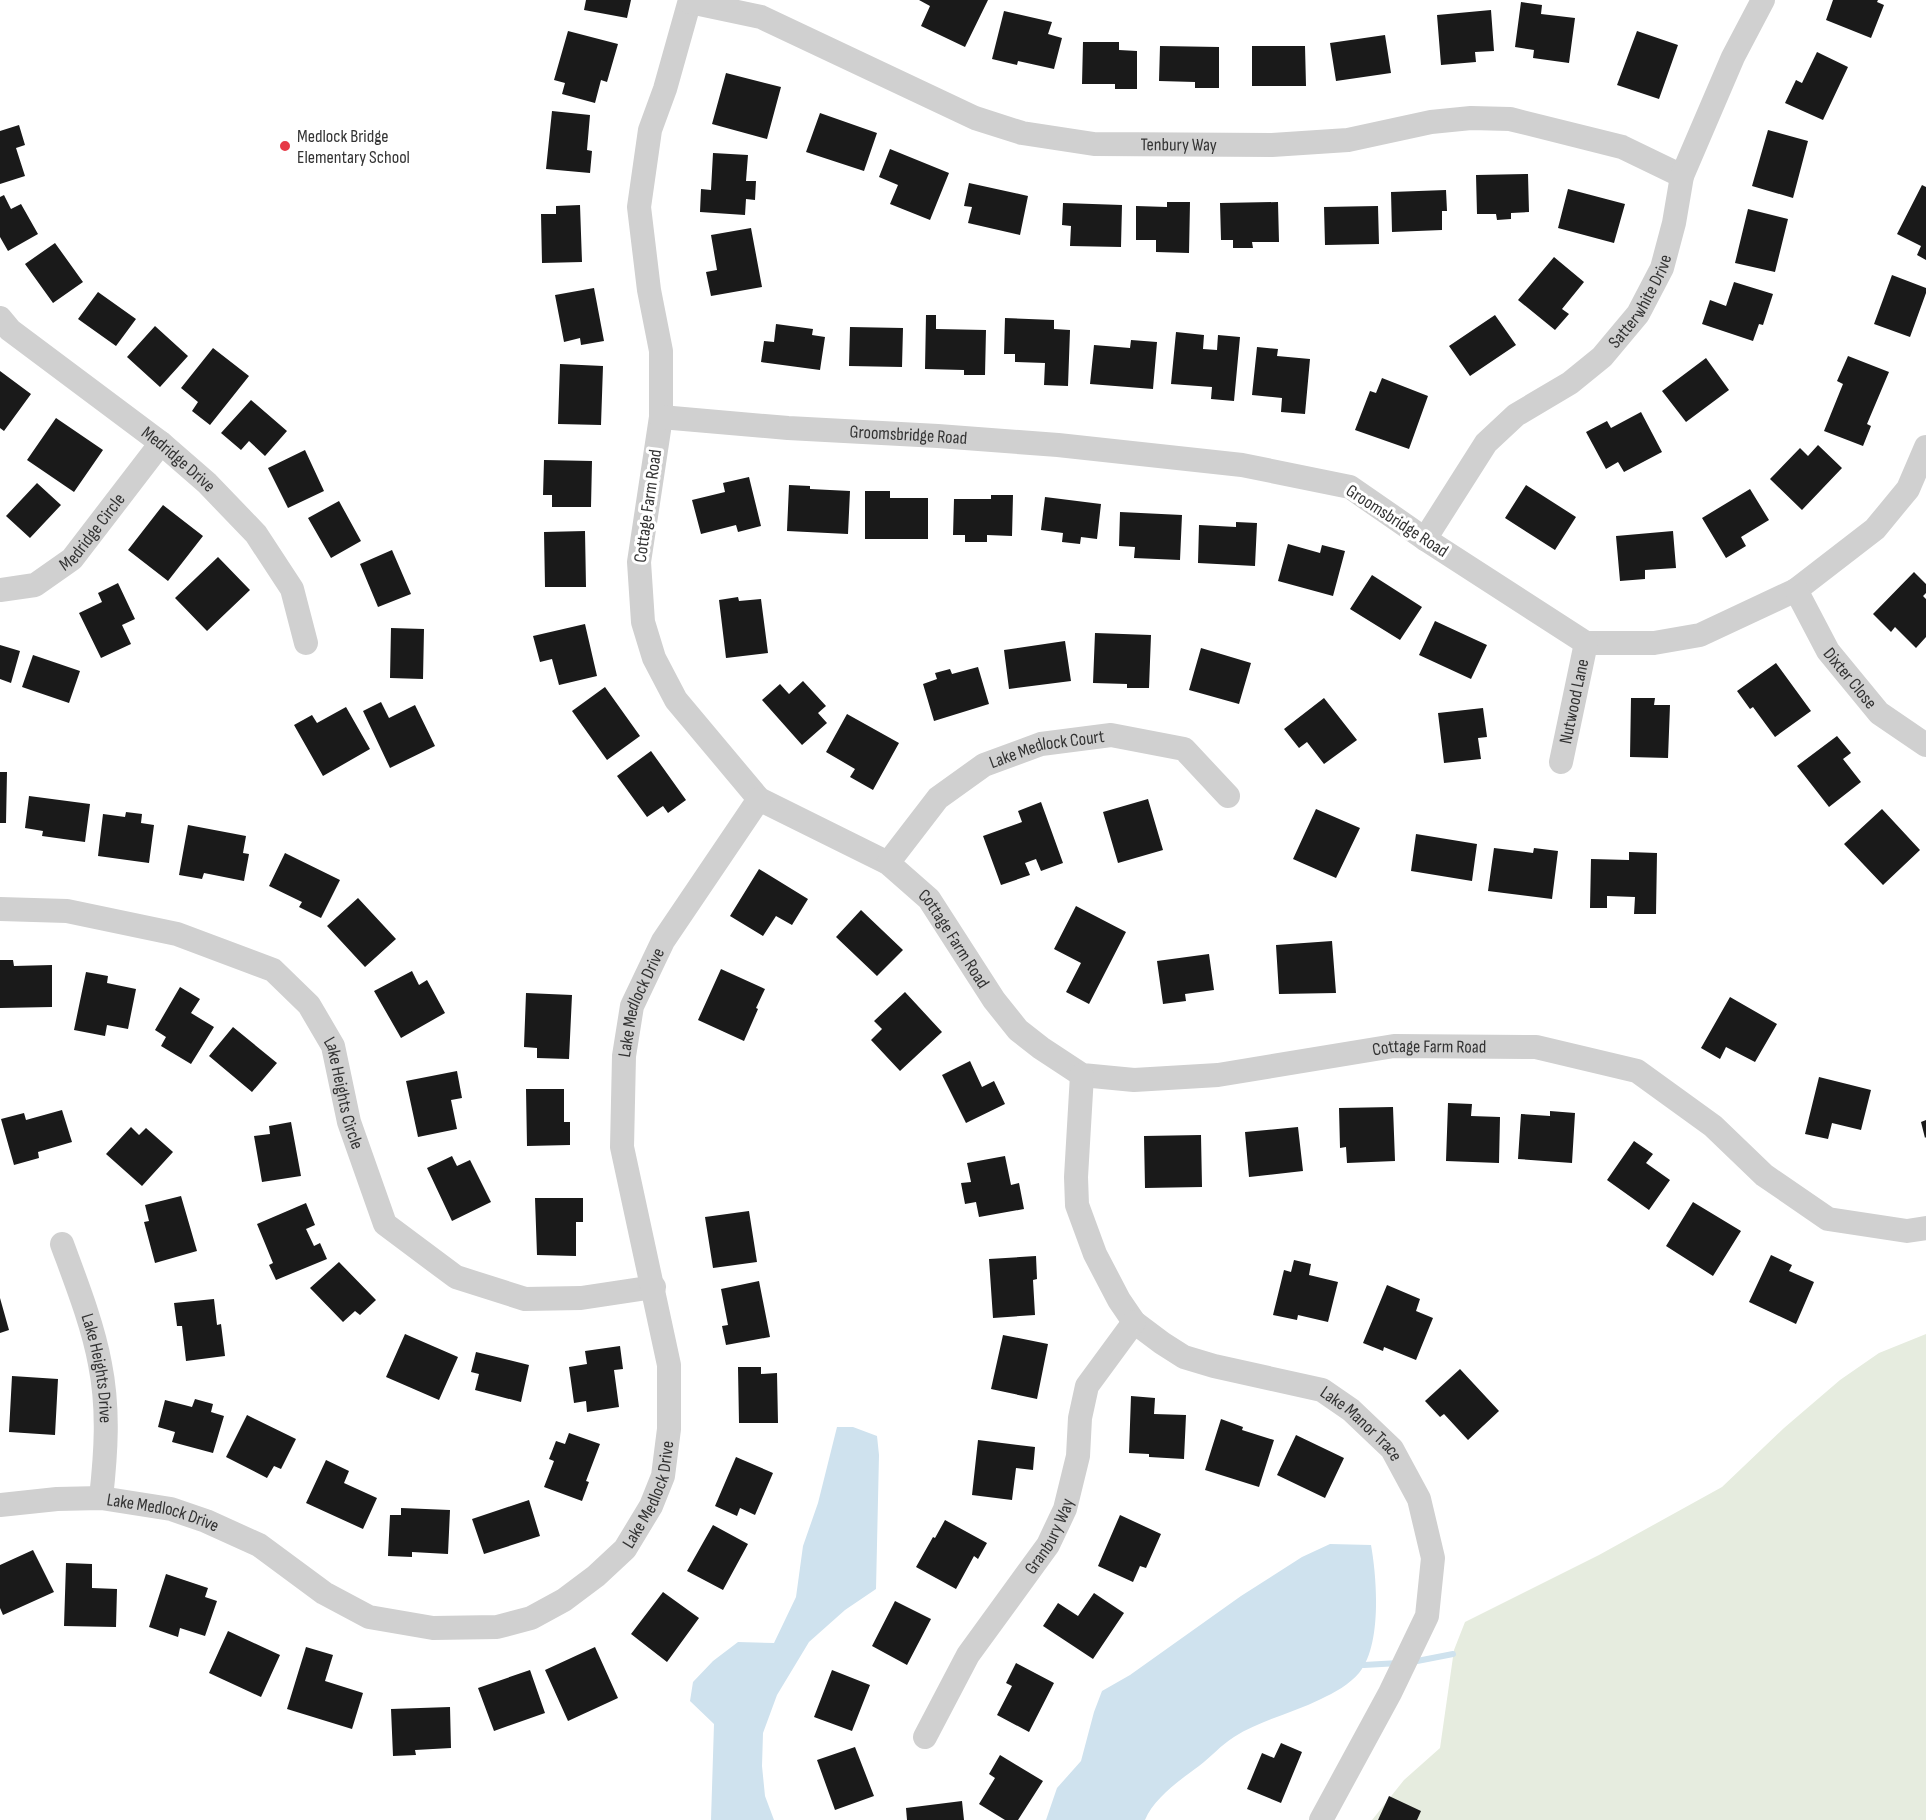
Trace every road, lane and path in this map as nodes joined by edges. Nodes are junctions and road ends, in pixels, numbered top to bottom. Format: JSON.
{"nodes":[{"id":1,"x":1763,"y":0,"type":"edge"},
{"id":2,"x":690,"y":1,"type":"edge"},
{"id":3,"x":1682,"y":176,"type":"junction"},
{"id":4,"x":0,"y":318,"type":"edge"},
{"id":5,"x":661,"y":417,"type":"junction"},
{"id":6,"x":161,"y":443,"type":"junction"},
{"id":7,"x":1926,"y":447,"type":"edge"},
{"id":8,"x":1425,"y":540,"type":"junction"},
{"id":9,"x":0,"y":590,"type":"edge"},
{"id":10,"x":1796,"y":590,"type":"junction"},
{"id":11,"x":306,"y":643,"type":"dead end"},
{"id":12,"x":1586,"y":643,"type":"junction"},
{"id":13,"x":1926,"y":745,"type":"edge"},
{"id":14,"x":1561,"y":762,"type":"dead end"},
{"id":15,"x":1228,"y":796,"type":"dead end"},
{"id":16,"x":759,"y":799,"type":"junction"},
{"id":17,"x":888,"y":863,"type":"junction"},
{"id":18,"x":0,"y":909,"type":"edge"},
{"id":19,"x":1082,"y":1075,"type":"junction"},
{"id":20,"x":1926,"y":1228,"type":"edge"},
{"id":21,"x":62,"y":1244,"type":"dead end"},
{"id":22,"x":654,"y":1287,"type":"junction"},
{"id":23,"x":1134,"y":1322,"type":"junction"},
{"id":24,"x":101,"y":1498,"type":"junction"},
{"id":25,"x":0,"y":1505,"type":"edge"},
{"id":26,"x":925,"y":1737,"type":"dead end"},
{"id":27,"x":1321,"y":1820,"type":"edge"}],
"edges":[{"from":1,"to":3,"type":"street","name":"Satterwhite Drive"},
{"from":2,"to":3,"type":"street","name":"Tenbury Way"},
{"from":2,"to":5,"type":"street","name":"Cottage Farm Road"},
{"from":3,"to":8,"type":"street","name":"Satterwhite Drive"},
{"from":4,"to":6,"type":"street","name":"Medridge Drive"},
{"from":5,"to":8,"type":"street","name":"Groomsbridge Road"},
{"from":5,"to":16,"type":"street","name":"Cottage Farm Road"},
{"from":6,"to":9,"type":"street","name":"Medridge Circle"},
{"from":6,"to":11,"type":"street","name":"Medridge Drive"},
{"from":7,"to":10,"type":"street"},
{"from":8,"to":12,"type":"street","name":"Groomsbridge Road"},
{"from":10,"to":12,"type":"street"},
{"from":10,"to":13,"type":"street","name":"Dixter Close"},
{"from":12,"to":14,"type":"street","name":"Nutwood Lane"},
{"from":15,"to":17,"type":"street","name":"Lake Medlock Court"},
{"from":16,"to":17,"type":"street","name":"Cottage Farm Road"},
{"from":16,"to":22,"type":"street","name":"Lake Medlock Drive"},
{"from":17,"to":19,"type":"street","name":"Cottage Farm Road"},
{"from":18,"to":22,"type":"street","name":"Lake Heights Circle"},
{"from":19,"to":20,"type":"street","name":"Cottage Farm Road"},
{"from":19,"to":23,"type":"street","name":"Lake Manor Trace"},
{"from":21,"to":24,"type":"street","name":"Lake Heights Drive"},
{"from":22,"to":24,"type":"street","name":"Lake Medlock Drive"},
{"from":23,"to":26,"type":"street","name":"Granbury Way"},
{"from":23,"to":27,"type":"street","name":"Lake Manor Trace"},
{"from":24,"to":25,"type":"street","name":"Lake Medlock Drive"}]}
